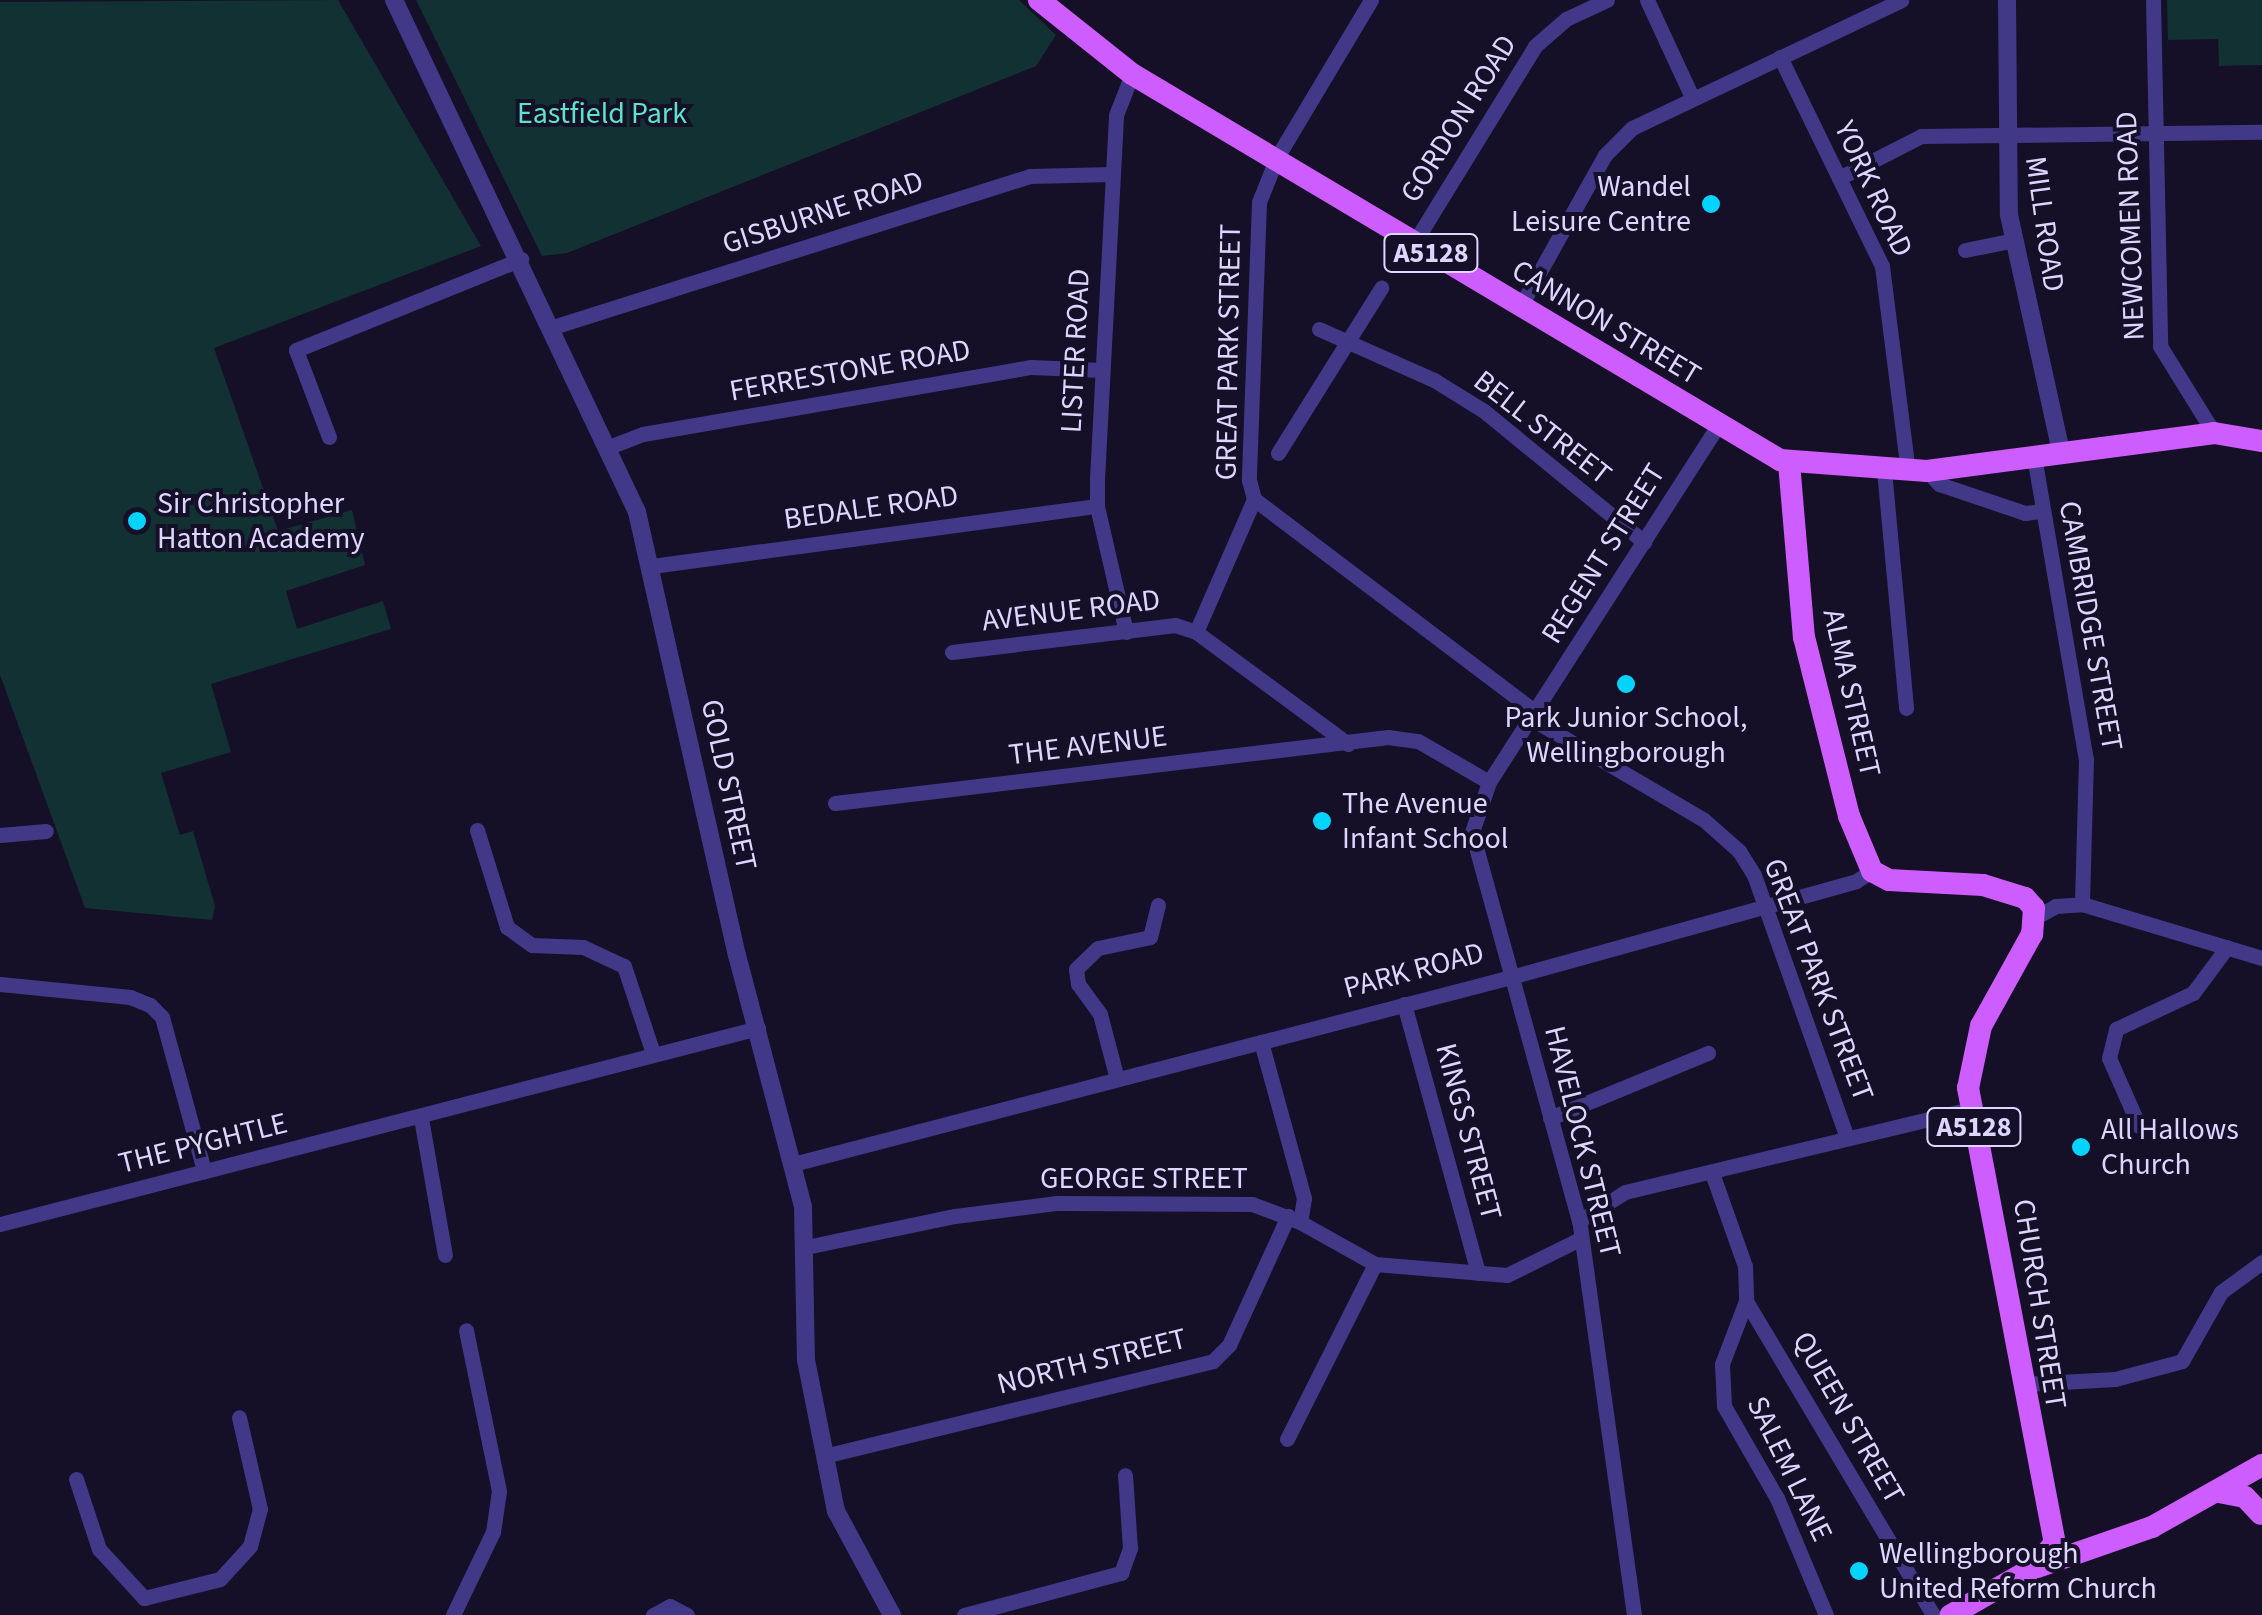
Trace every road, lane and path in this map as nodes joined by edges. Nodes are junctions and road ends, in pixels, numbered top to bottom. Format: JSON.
{"nodes":[{"id":1,"x":394,"y":0,"type":"edge"},
{"id":2,"x":1041,"y":0,"type":"edge"},
{"id":3,"x":1371,"y":0,"type":"edge"},
{"id":4,"x":1607,"y":0,"type":"edge"},
{"id":5,"x":1647,"y":0,"type":"edge"},
{"id":6,"x":1901,"y":0,"type":"edge"},
{"id":7,"x":2007,"y":0,"type":"edge"},
{"id":8,"x":2153,"y":0,"type":"edge"},
{"id":9,"x":1780,"y":57,"type":"junction"},
{"id":10,"x":1132,"y":74,"type":"junction"},
{"id":11,"x":1692,"y":97,"type":"junction"},
{"id":12,"x":2262,"y":132,"type":"edge"},
{"id":13,"x":2155,"y":134,"type":"junction"},
{"id":14,"x":2005,"y":136,"type":"junction"},
{"id":15,"x":1278,"y":156,"type":"junction"},
{"id":16,"x":1112,"y":174,"type":"junction"},
{"id":17,"x":1839,"y":178,"type":"junction"},
{"id":18,"x":2014,"y":240,"type":"junction"},
{"id":19,"x":1414,"y":243,"type":"junction"},
{"id":20,"x":1966,"y":250,"type":"dead end"},
{"id":21,"x":521,"y":260,"type":"junction"},
{"id":22,"x":1381,"y":288,"type":"dead end"},
{"id":23,"x":1520,"y":307,"type":"junction"},
{"id":24,"x":553,"y":327,"type":"junction"},
{"id":25,"x":1319,"y":330,"type":"dead end"},
{"id":26,"x":1348,"y":341,"type":"junction"},
{"id":27,"x":1102,"y":370,"type":"junction"},
{"id":28,"x":1718,"y":424,"type":"junction"},
{"id":29,"x":2214,"y":434,"type":"junction"},
{"id":30,"x":329,"y":437,"type":"dead end"},
{"id":31,"x":2262,"y":440,"type":"edge"},
{"id":32,"x":609,"y":446,"type":"junction"},
{"id":33,"x":2060,"y":452,"type":"junction"},
{"id":34,"x":1278,"y":453,"type":"dead end"},
{"id":35,"x":2034,"y":456,"type":"junction"},
{"id":36,"x":1789,"y":463,"type":"junction"},
{"id":37,"x":1906,"y":471,"type":"junction"},
{"id":38,"x":1254,"y":499,"type":"junction"},
{"id":39,"x":1097,"y":506,"type":"junction"},
{"id":40,"x":2042,"y":511,"type":"junction"},
{"id":41,"x":1644,"y":542,"type":"junction"},
{"id":42,"x":652,"y":566,"type":"junction"},
{"id":43,"x":1126,"y":632,"type":"junction"},
{"id":44,"x":1196,"y":632,"type":"junction"},
{"id":45,"x":952,"y":652,"type":"dead end"},
{"id":46,"x":1906,"y":708,"type":"dead end"},
{"id":47,"x":1534,"y":716,"type":"junction"},
{"id":48,"x":1348,"y":744,"type":"junction"},
{"id":49,"x":1489,"y":782,"type":"junction"},
{"id":50,"x":835,"y":803,"type":"dead end"},
{"id":51,"x":477,"y":830,"type":"dead end"},
{"id":52,"x":46,"y":831,"type":"dead end"},
{"id":53,"x":0,"y":835,"type":"edge"},
{"id":54,"x":1872,"y":871,"type":"junction"},
{"id":55,"x":2082,"y":904,"type":"junction"},
{"id":56,"x":1158,"y":905,"type":"dead end"},
{"id":57,"x":1763,"y":907,"type":"junction"},
{"id":58,"x":2036,"y":917,"type":"junction"},
{"id":59,"x":2227,"y":946,"type":"junction"},
{"id":60,"x":2262,"y":958,"type":"edge"},
{"id":61,"x":1511,"y":977,"type":"junction"},
{"id":62,"x":0,"y":984,"type":"edge"},
{"id":63,"x":1404,"y":1004,"type":"junction"},
{"id":64,"x":758,"y":1028,"type":"junction"},
{"id":65,"x":1261,"y":1042,"type":"junction"},
{"id":66,"x":1708,"y":1053,"type":"dead end"},
{"id":67,"x":653,"y":1054,"type":"junction"},
{"id":68,"x":1117,"y":1079,"type":"junction"},
{"id":69,"x":1970,"y":1109,"type":"junction"},
{"id":70,"x":420,"y":1118,"type":"junction"},
{"id":71,"x":1550,"y":1118,"type":"junction"},
{"id":72,"x":2139,"y":1126,"type":"dead end"},
{"id":73,"x":1846,"y":1135,"type":"junction"},
{"id":74,"x":793,"y":1164,"type":"junction"},
{"id":75,"x":204,"y":1171,"type":"junction"},
{"id":76,"x":1712,"y":1173,"type":"junction"},
{"id":77,"x":1294,"y":1219,"type":"junction"},
{"id":78,"x":1579,"y":1221,"type":"junction"},
{"id":79,"x":0,"y":1224,"type":"edge"},
{"id":80,"x":1580,"y":1239,"type":"junction"},
{"id":81,"x":806,"y":1247,"type":"junction"},
{"id":82,"x":445,"y":1256,"type":"dead end"},
{"id":83,"x":2262,"y":1262,"type":"edge"},
{"id":84,"x":1375,"y":1264,"type":"junction"},
{"id":85,"x":1478,"y":1274,"type":"junction"},
{"id":86,"x":1746,"y":1301,"type":"junction"},
{"id":87,"x":466,"y":1330,"type":"dead end"},
{"id":88,"x":2025,"y":1384,"type":"junction"},
{"id":89,"x":239,"y":1417,"type":"dead end"},
{"id":90,"x":1287,"y":1439,"type":"dead end"},
{"id":91,"x":824,"y":1456,"type":"junction"},
{"id":92,"x":2262,"y":1465,"type":"edge"},
{"id":93,"x":1126,"y":1474,"type":"dead end"},
{"id":94,"x":2262,"y":1477,"type":"edge"},
{"id":95,"x":76,"y":1479,"type":"dead end"},
{"id":96,"x":2219,"y":1492,"type":"junction"},
{"id":97,"x":2262,"y":1515,"type":"edge"},
{"id":98,"x":2055,"y":1535,"type":"junction"},
{"id":99,"x":2094,"y":1546,"type":"junction"},
{"id":100,"x":2033,"y":1568,"type":"junction"},
{"id":101,"x":144,"y":1607,"type":"edge"},
{"id":102,"x":1965,"y":1612,"type":"edge"},
{"id":103,"x":454,"y":1615,"type":"edge"},
{"id":104,"x":653,"y":1615,"type":"edge"},
{"id":105,"x":687,"y":1615,"type":"edge"},
{"id":106,"x":892,"y":1615,"type":"edge"},
{"id":107,"x":964,"y":1615,"type":"edge"},
{"id":108,"x":1634,"y":1615,"type":"edge"},
{"id":109,"x":1826,"y":1615,"type":"edge"},
{"id":110,"x":1932,"y":1615,"type":"edge"}],
"edges":[{"from":1,"to":21,"type":"street","name":"GOLD STREET"},
{"from":2,"to":10,"type":"main road","number":"A5128"},
{"from":3,"to":15,"type":"street","name":"GREAT PARK STREET"},
{"from":4,"to":19,"type":"street","name":"GORDON ROAD"},
{"from":5,"to":11,"type":"street"},
{"from":6,"to":9,"type":"street"},
{"from":7,"to":14,"type":"street","name":"MILL ROAD"},
{"from":8,"to":13,"type":"street","name":"NEWCOMEN ROAD"},
{"from":9,"to":11,"type":"street"},
{"from":9,"to":17,"type":"street","name":"YORK ROAD"},
{"from":10,"to":15,"type":"main road","number":"A5128"},
{"from":10,"to":16,"type":"street","name":"LISTER ROAD"},
{"from":11,"to":23,"type":"street"},
{"from":12,"to":13,"type":"street"},
{"from":13,"to":14,"type":"street"},
{"from":13,"to":29,"type":"street","name":"NEWCOMEN ROAD"},
{"from":14,"to":17,"type":"street"},
{"from":14,"to":18,"type":"street","name":"MILL ROAD"},
{"from":15,"to":19,"type":"main road","name":"CANNON STREET","number":"A5128"},
{"from":15,"to":38,"type":"street","name":"GREAT PARK STREET"},
{"from":16,"to":24,"type":"street","name":"GISBURNE ROAD"},
{"from":16,"to":27,"type":"street","name":"LISTER ROAD"},
{"from":17,"to":37,"type":"street","name":"YORK ROAD"},
{"from":18,"to":20,"type":"street"},
{"from":18,"to":33,"type":"street","name":"MILL ROAD"},
{"from":19,"to":23,"type":"main road","name":"CANNON STREET","number":"A5128"},
{"from":21,"to":24,"type":"street","name":"GOLD STREET"},
{"from":21,"to":30,"type":"street"},
{"from":22,"to":26,"type":"street"},
{"from":23,"to":28,"type":"main road","name":"CANNON STREET","number":"A5128"},
{"from":24,"to":32,"type":"street","name":"GOLD STREET"},
{"from":25,"to":26,"type":"street","name":"BELL STREET"},
{"from":26,"to":34,"type":"street"},
{"from":26,"to":41,"type":"street","name":"BELL STREET"},
{"from":27,"to":32,"type":"street","name":"FERRESTONE ROAD"},
{"from":27,"to":39,"type":"street","name":"LISTER ROAD"},
{"from":28,"to":36,"type":"main road","name":"CANNON STREET","number":"A5128"},
{"from":28,"to":41,"type":"street","name":"REGENT STREET"},
{"from":29,"to":31,"type":"main road","number":"A5128"},
{"from":29,"to":33,"type":"main road","number":"A5128"},
{"from":32,"to":42,"type":"street","name":"GOLD STREET"},
{"from":33,"to":35,"type":"main road","number":"A5128"},
{"from":35,"to":37,"type":"main road","name":"CANNON STREET","number":"A5128"},
{"from":35,"to":40,"type":"street","name":"CAMBRIDGE STREET"},
{"from":36,"to":37,"type":"main road","name":"CANNON STREET","number":"A5128"},
{"from":36,"to":54,"type":"main road","name":"ALMA STREET"},
{"from":37,"to":40,"type":"street","name":"CANNON STREET"},
{"from":37,"to":46,"type":"street","name":"YORK ROAD"},
{"from":38,"to":44,"type":"street"},
{"from":38,"to":47,"type":"street","name":"GREAT PARK STREET"},
{"from":39,"to":42,"type":"street","name":"BEDALE ROAD"},
{"from":39,"to":43,"type":"street","name":"LISTER ROAD"},
{"from":40,"to":55,"type":"street","name":"CAMBRIDGE STREET"},
{"from":41,"to":47,"type":"street","name":"REGENT STREET"},
{"from":42,"to":64,"type":"street","name":"GOLD STREET"},
{"from":43,"to":44,"type":"street","name":"AVENUE ROAD"},
{"from":43,"to":45,"type":"street","name":"AVENUE ROAD"},
{"from":44,"to":48,"type":"street"},
{"from":47,"to":49,"type":"street","name":"REGENT STREET"},
{"from":47,"to":57,"type":"street","name":"GREAT PARK STREET"},
{"from":48,"to":49,"type":"street","name":"THE AVENUE"},
{"from":48,"to":50,"type":"street","name":"THE AVENUE"},
{"from":49,"to":61,"type":"street","name":"HAVELOCK STREET"},
{"from":51,"to":67,"type":"street"},
{"from":52,"to":53,"type":"street"},
{"from":54,"to":57,"type":"street","name":"PARK ROAD"},
{"from":54,"to":58,"type":"main road"},
{"from":55,"to":58,"type":"street"},
{"from":55,"to":59,"type":"street"},
{"from":56,"to":68,"type":"street"},
{"from":57,"to":61,"type":"street","name":"PARK ROAD"},
{"from":57,"to":73,"type":"street","name":"GREAT PARK STREET"},
{"from":58,"to":69,"type":"main road","name":"CHURCH STREET","number":"A5128"},
{"from":59,"to":60,"type":"street"},
{"from":59,"to":72,"type":"street"},
{"from":61,"to":63,"type":"street","name":"PARK ROAD"},
{"from":61,"to":71,"type":"street","name":"HAVELOCK STREET"},
{"from":62,"to":75,"type":"street"},
{"from":63,"to":65,"type":"street","name":"PARK ROAD"},
{"from":63,"to":85,"type":"street","name":"KINGS STREET"},
{"from":64,"to":67,"type":"street","name":"THE PYGHTLE"},
{"from":64,"to":74,"type":"street","name":"GOLD STREET"},
{"from":65,"to":68,"type":"street","name":"PARK ROAD"},
{"from":65,"to":77,"type":"street"},
{"from":66,"to":71,"type":"street"},
{"from":67,"to":70,"type":"street","name":"THE PYGHTLE"},
{"from":68,"to":74,"type":"street","name":"PARK ROAD"},
{"from":69,"to":73,"type":"street"},
{"from":69,"to":88,"type":"main road","name":"CHURCH STREET","number":"A5128"},
{"from":70,"to":75,"type":"street","name":"THE PYGHTLE"},
{"from":70,"to":82,"type":"street"},
{"from":71,"to":78,"type":"street","name":"HAVELOCK STREET"},
{"from":73,"to":76,"type":"street"},
{"from":74,"to":81,"type":"street","name":"GOLD STREET"},
{"from":75,"to":79,"type":"street","name":"THE PYGHTLE"},
{"from":76,"to":78,"type":"street"},
{"from":76,"to":86,"type":"street","name":"SALEM LANE"},
{"from":77,"to":81,"type":"street","name":"GEORGE STREET"},
{"from":77,"to":84,"type":"street","name":"GEORGE STREET"},
{"from":77,"to":91,"type":"street","name":"NORTH STREET"},
{"from":78,"to":80,"type":"street","name":"HAVELOCK STREET"},
{"from":80,"to":85,"type":"street","name":"GEORGE STREET"},
{"from":80,"to":108,"type":"street","name":"HAVELOCK STREET"},
{"from":81,"to":91,"type":"street","name":"GOLD STREET"},
{"from":83,"to":88,"type":"street"},
{"from":84,"to":85,"type":"street","name":"GEORGE STREET"},
{"from":84,"to":90,"type":"street"},
{"from":86,"to":109,"type":"street","name":"SALEM LANE"},
{"from":86,"to":110,"type":"street","name":"QUEEN STREET"},
{"from":87,"to":103,"type":"street"},
{"from":88,"to":98,"type":"main road","name":"CHURCH STREET","number":"A5128"},
{"from":89,"to":101,"type":"street"},
{"from":91,"to":106,"type":"street","name":"GOLD STREET"},
{"from":92,"to":96,"type":"main road"},
{"from":93,"to":107,"type":"street"},
{"from":94,"to":97,"type":"main road"},
{"from":95,"to":101,"type":"street"},
{"from":96,"to":97,"type":"main road"},
{"from":96,"to":99,"type":"main road"},
{"from":98,"to":99,"type":"main road"},
{"from":98,"to":100,"type":"main road"},
{"from":99,"to":100,"type":"main road"},
{"from":100,"to":102,"type":"main road"},
{"from":104,"to":105,"type":"street"}]}
